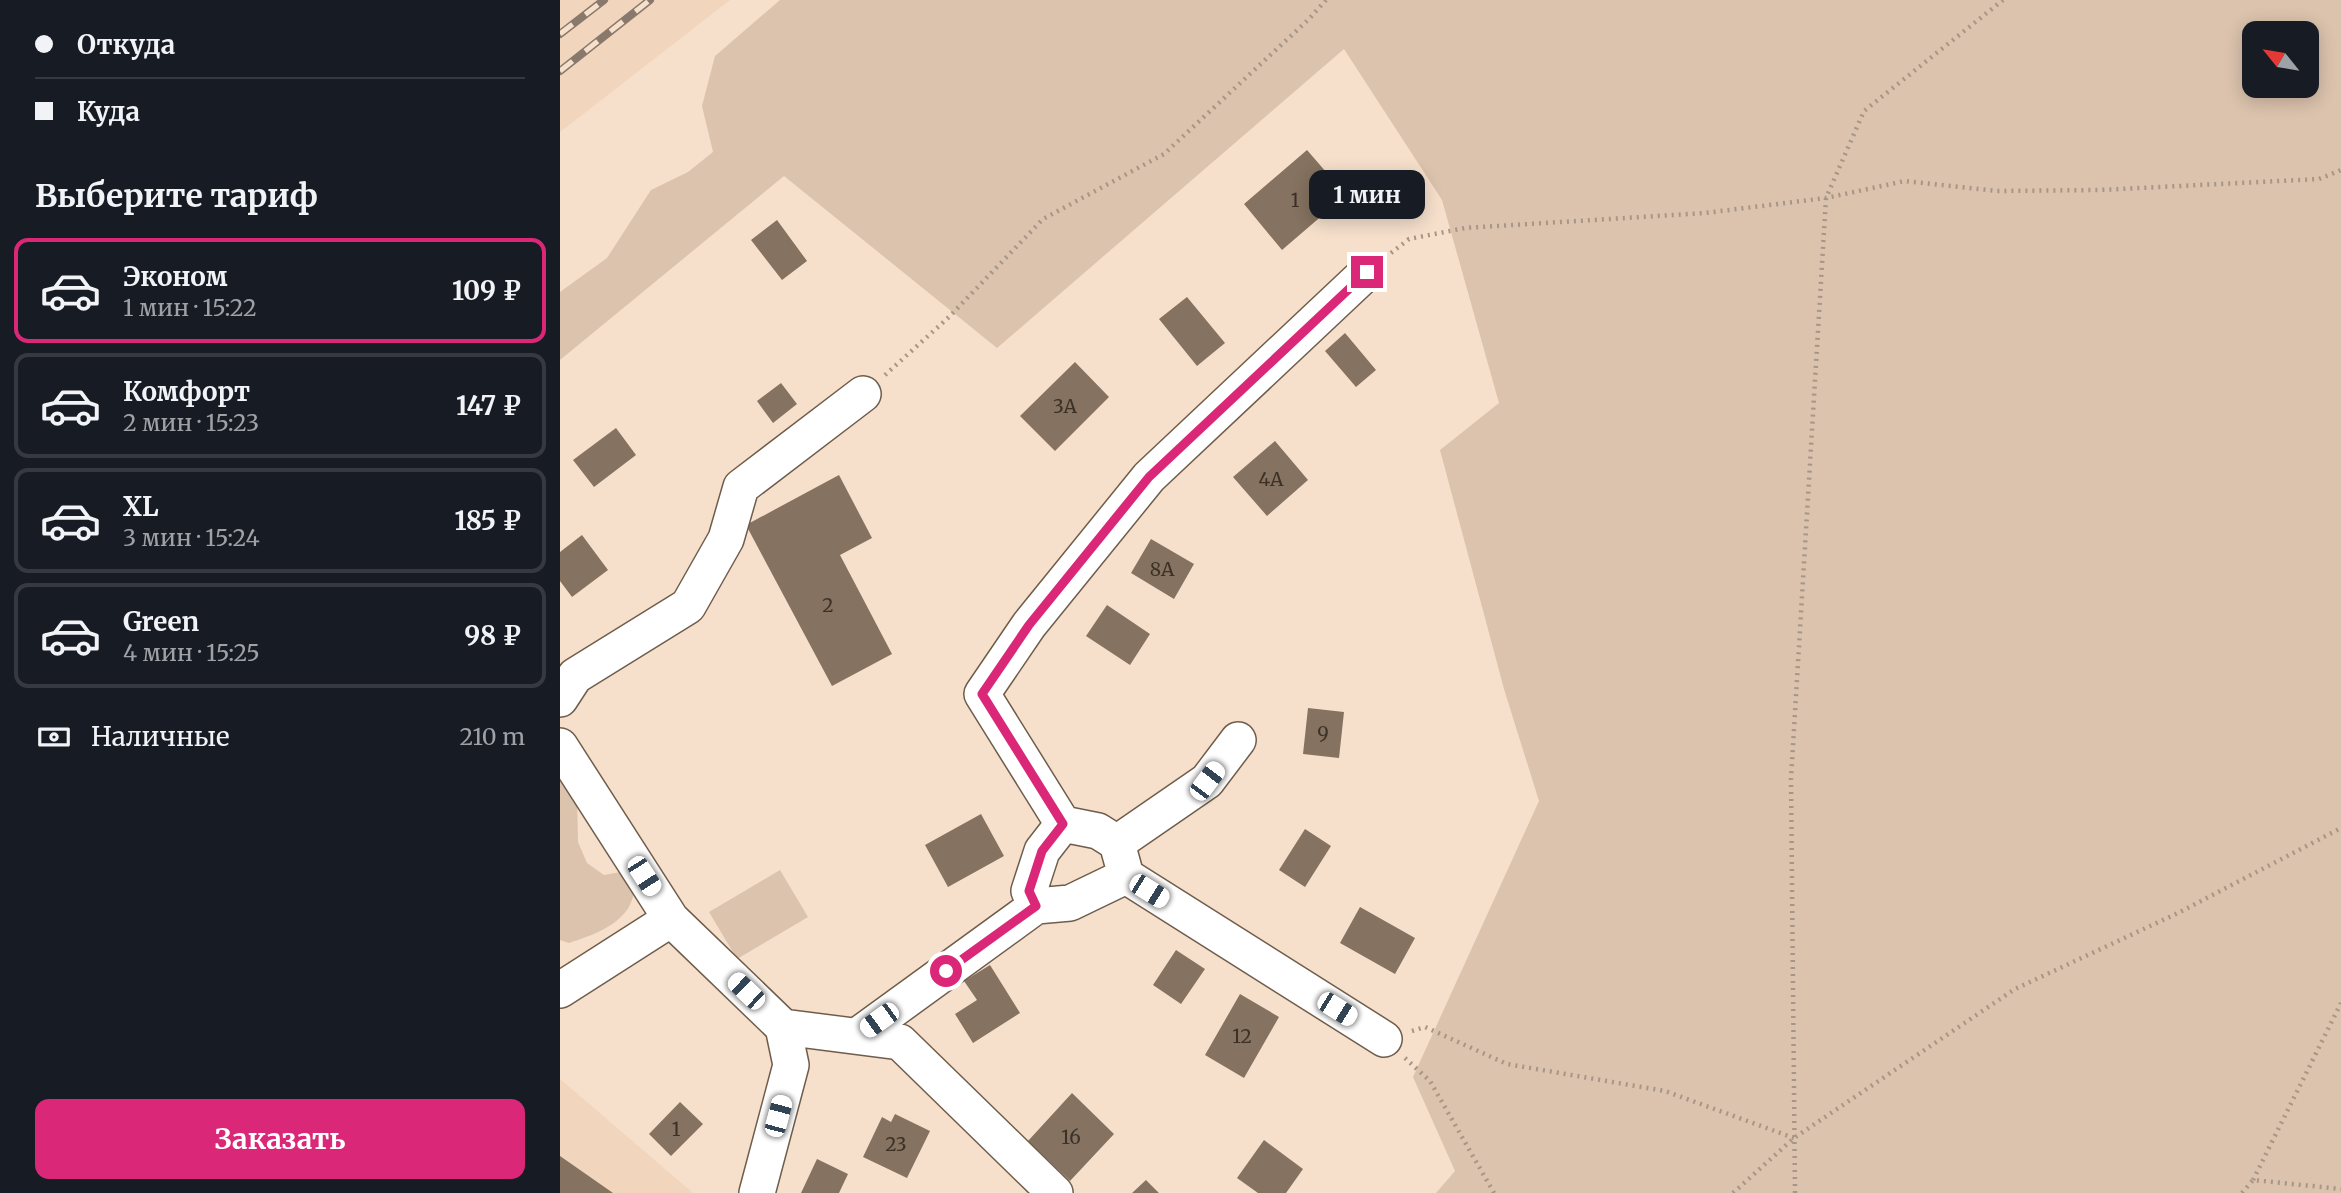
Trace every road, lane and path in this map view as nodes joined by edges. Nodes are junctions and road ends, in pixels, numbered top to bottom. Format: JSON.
{"nodes":[{"id":1,"x":1326,"y":0,"type":"edge"},
{"id":2,"x":2003,"y":0,"type":"edge"},
{"id":3,"x":2341,"y":170,"type":"edge"},
{"id":4,"x":1826,"y":198,"type":"junction"},
{"id":5,"x":1367,"y":272,"type":"joint"},
{"id":6,"x":863,"y":394,"type":"joint"},
{"id":7,"x":560,"y":699,"type":"edge"},
{"id":8,"x":1238,"y":740,"type":"dead end"},
{"id":9,"x":560,"y":746,"type":"edge"},
{"id":10,"x":1063,"y":824,"type":"junction"},
{"id":11,"x":2341,"y":828,"type":"edge"},
{"id":12,"x":1117,"y":843,"type":"junction"},
{"id":13,"x":1126,"y":876,"type":"junction"},
{"id":14,"x":1036,"y":906,"type":"junction"},
{"id":15,"x":671,"y":919,"type":"junction"},
{"id":16,"x":560,"y":990,"type":"edge"},
{"id":17,"x":2341,"y":1003,"type":"edge"},
{"id":18,"x":783,"y":1027,"type":"junction"},
{"id":19,"x":857,"y":1036,"type":"junction"},
{"id":20,"x":1384,"y":1039,"type":"junction"},
{"id":21,"x":1794,"y":1138,"type":"junction"},
{"id":22,"x":2253,"y":1180,"type":"junction"},
{"id":23,"x":2341,"y":1189,"type":"edge"},
{"id":24,"x":757,"y":1193,"type":"edge"},
{"id":25,"x":1055,"y":1193,"type":"edge"},
{"id":26,"x":1494,"y":1193,"type":"edge"},
{"id":27,"x":1733,"y":1193,"type":"edge"},
{"id":28,"x":1795,"y":1193,"type":"edge"},
{"id":29,"x":2242,"y":1193,"type":"edge"}],
"edges":[{"from":1,"to":6,"type":"path"},
{"from":2,"to":4,"type":"path"},
{"from":3,"to":4,"type":"path"},
{"from":4,"to":5,"type":"path"},
{"from":4,"to":21,"type":"path"},
{"from":5,"to":10,"type":"street"},
{"from":6,"to":7,"type":"street"},
{"from":8,"to":12,"type":"street"},
{"from":9,"to":15,"type":"street"},
{"from":10,"to":12,"type":"street"},
{"from":10,"to":14,"type":"street"},
{"from":11,"to":21,"type":"path"},
{"from":12,"to":13,"type":"street"},
{"from":13,"to":14,"type":"street"},
{"from":13,"to":20,"type":"street"},
{"from":14,"to":19,"type":"street"},
{"from":15,"to":16,"type":"street"},
{"from":15,"to":18,"type":"street"},
{"from":17,"to":22,"type":"path"},
{"from":18,"to":19,"type":"street"},
{"from":18,"to":24,"type":"street"},
{"from":19,"to":25,"type":"street"},
{"from":20,"to":21,"type":"path"},
{"from":20,"to":26,"type":"path"},
{"from":21,"to":27,"type":"path"},
{"from":21,"to":28,"type":"path"},
{"from":22,"to":23,"type":"path"},
{"from":22,"to":29,"type":"path"}]}
